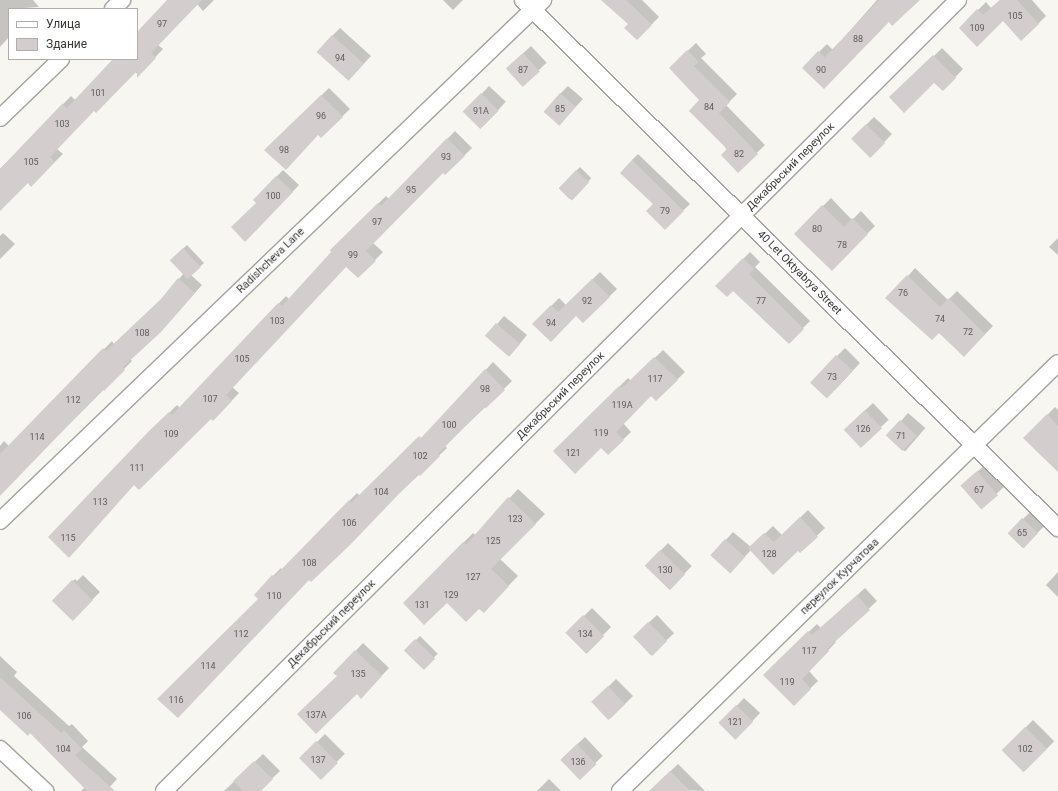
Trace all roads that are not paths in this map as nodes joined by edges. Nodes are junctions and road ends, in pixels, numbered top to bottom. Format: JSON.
{"nodes":[{"id":1,"x":122,"y":0,"type":"edge"},
{"id":2,"x":958,"y":0,"type":"edge"},
{"id":3,"x":533,"y":3,"type":"edge"},
{"id":4,"x":113,"y":8,"type":"edge"},
{"id":5,"x":60,"y":60,"type":"edge"},
{"id":6,"x":0,"y":118,"type":"edge"},
{"id":7,"x":742,"y":217,"type":"junction"},
{"id":8,"x":1058,"y":363,"type":"edge"},
{"id":9,"x":974,"y":446,"type":"junction"},
{"id":10,"x":0,"y":521,"type":"edge"},
{"id":11,"x":1058,"y":528,"type":"edge"},
{"id":12,"x":0,"y":749,"type":"edge"},
{"id":13,"x":45,"y":791,"type":"edge"},
{"id":14,"x":164,"y":791,"type":"edge"},
{"id":15,"x":620,"y":791,"type":"edge"}],
"edges":[{"from":1,"to":4,"type":"street"},
{"from":2,"to":7,"type":"street","name":"Декабрьский переулок"},
{"from":3,"to":7,"type":"street","name":"40 Let Oktyabrya Street"},
{"from":3,"to":10,"type":"street","name":"Radishcheva Lane"},
{"from":5,"to":6,"type":"street"},
{"from":7,"to":9,"type":"street","name":"40 Let Oktyabrya Street"},
{"from":7,"to":14,"type":"street","name":"Декабрьский переулок"},
{"from":8,"to":9,"type":"street","name":"переулок Курчатова"},
{"from":9,"to":11,"type":"street","name":"40 Let Oktyabrya Street"},
{"from":9,"to":15,"type":"street","name":"переулок Курчатова"},
{"from":12,"to":13,"type":"street"}]}
